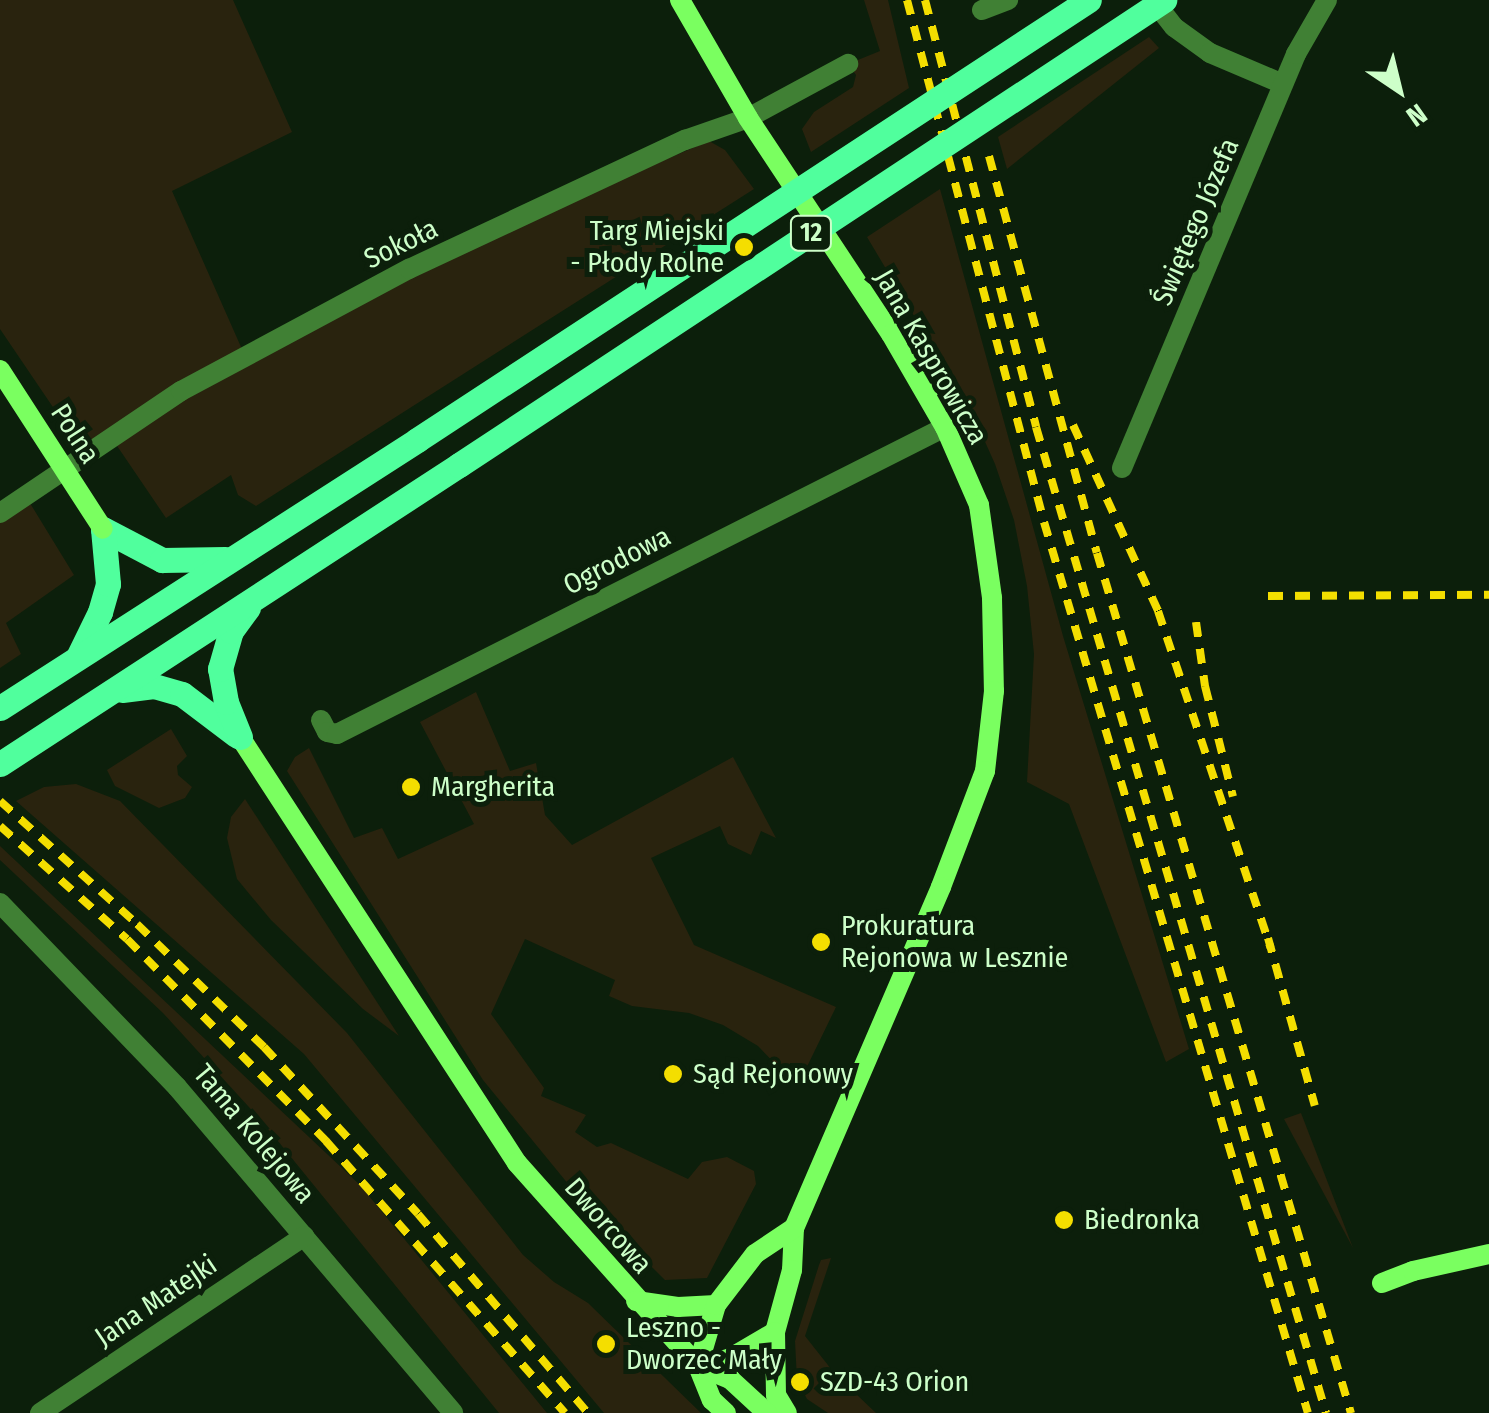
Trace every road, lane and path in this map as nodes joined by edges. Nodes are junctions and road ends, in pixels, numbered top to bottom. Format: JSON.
{"nodes":[{"id":1,"x":680,"y":0,"type":"edge"},
{"id":2,"x":1008,"y":0,"type":"edge"},
{"id":3,"x":1089,"y":0,"type":"edge"},
{"id":4,"x":1153,"y":0,"type":"edge"},
{"id":5,"x":1164,"y":0,"type":"edge"},
{"id":6,"x":1327,"y":0,"type":"edge"},
{"id":7,"x":982,"y":10,"type":"dead end"},
{"id":8,"x":848,"y":64,"type":"dead end"},
{"id":9,"x":1284,"y":84,"type":"junction"},
{"id":10,"x":748,"y":118,"type":"junction"},
{"id":11,"x":0,"y":370,"type":"edge"},
{"id":12,"x":945,"y":427,"type":"junction"},
{"id":13,"x":1122,"y":468,"type":"dead end"},
{"id":14,"x":0,"y":513,"type":"edge"},
{"id":15,"x":103,"y":529,"type":"junction"},
{"id":16,"x":232,"y":559,"type":"junction"},
{"id":17,"x":257,"y":597,"type":"junction"},
{"id":18,"x":77,"y":658,"type":"junction"},
{"id":19,"x":108,"y":695,"type":"junction"},
{"id":20,"x":0,"y":708,"type":"edge"},
{"id":21,"x":321,"y":720,"type":"dead end"},
{"id":22,"x":240,"y":737,"type":"junction"},
{"id":23,"x":0,"y":764,"type":"edge"},
{"id":24,"x":0,"y":903,"type":"edge"},
{"id":25,"x":794,"y":1228,"type":"junction"},
{"id":26,"x":304,"y":1236,"type":"junction"},
{"id":27,"x":1489,"y":1254,"type":"edge"},
{"id":28,"x":1382,"y":1283,"type":"dead end"},
{"id":29,"x":636,"y":1300,"type":"junction"},
{"id":30,"x":716,"y":1305,"type":"junction"},
{"id":31,"x":775,"y":1332,"type":"junction"},
{"id":32,"x":698,"y":1366,"type":"junction"},
{"id":33,"x":40,"y":1413,"type":"edge"},
{"id":34,"x":453,"y":1413,"type":"edge"},
{"id":35,"x":726,"y":1413,"type":"edge"},
{"id":36,"x":767,"y":1413,"type":"edge"},
{"id":37,"x":787,"y":1413,"type":"edge"}],
"edges":[{"from":1,"to":10,"type":"street","name":"Jana Kasprowicza"},
{"from":2,"to":7,"type":"street"},
{"from":3,"to":16,"type":"main road","number":"12","bridge":true},
{"from":4,"to":9,"type":"street"},
{"from":5,"to":17,"type":"main road","number":"12","bridge":true},
{"from":6,"to":9,"type":"street","name":"Świętego Józefa"},
{"from":8,"to":10,"type":"street","name":"Sokoła"},
{"from":9,"to":13,"type":"street","name":"Świętego Józefa"},
{"from":10,"to":12,"type":"street","name":"Jana Kasprowicza"},
{"from":10,"to":14,"type":"street","name":"Sokoła"},
{"from":11,"to":15,"type":"street","name":"Polna","bridge":true},
{"from":12,"to":21,"type":"street","name":"Ogrodowa"},
{"from":12,"to":25,"type":"street","name":"Jana Kasprowicza"},
{"from":15,"to":16,"type":"main road"},
{"from":15,"to":18,"type":"main road"},
{"from":16,"to":18,"type":"main road","number":"12"},
{"from":17,"to":19,"type":"main road","number":"12"},
{"from":17,"to":22,"type":"main road"},
{"from":18,"to":20,"type":"main road","number":"12"},
{"from":19,"to":22,"type":"main road"},
{"from":19,"to":23,"type":"main road","number":"12"},
{"from":22,"to":29,"type":"street","name":"Dworcowa"},
{"from":24,"to":26,"type":"street","name":"Tama Kolejowa"},
{"from":25,"to":30,"type":"street"},
{"from":25,"to":31,"type":"street","name":"Jana Kasprowicza"},
{"from":26,"to":33,"type":"street","name":"Jana Matejki"},
{"from":26,"to":34,"type":"street","name":"Tama Kolejowa"},
{"from":27,"to":28,"type":"street"},
{"from":29,"to":30,"type":"street"},
{"from":29,"to":32,"type":"street","name":"Dworcowa"},
{"from":30,"to":32,"type":"street"},
{"from":31,"to":32,"type":"street"},
{"from":31,"to":37,"type":"street","name":"Jana Kasprowicza"},
{"from":32,"to":35,"type":"street","name":"Dworcowa"},
{"from":32,"to":36,"type":"street","name":"Dworcowa"}]}
